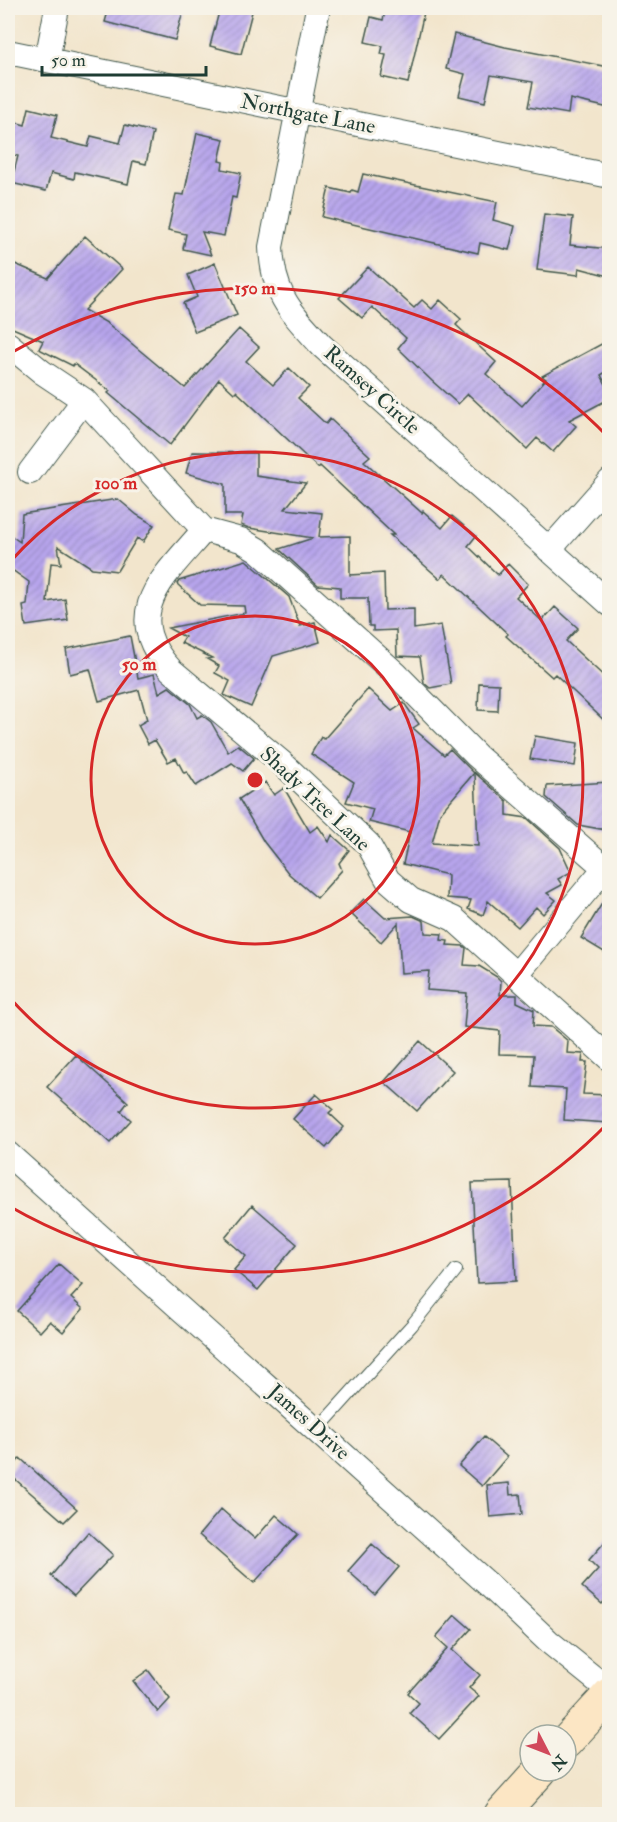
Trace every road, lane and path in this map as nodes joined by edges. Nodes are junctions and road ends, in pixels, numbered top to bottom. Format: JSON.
{"nodes":[{"id":1,"x":57,"y":8,"type":"edge"},
{"id":2,"x":318,"y":8,"type":"edge"},
{"id":3,"x":8,"y":52,"type":"edge"},
{"id":4,"x":47,"y":60,"type":"junction"},
{"id":5,"x":296,"y":112,"type":"junction"},
{"id":6,"x":609,"y":176,"type":"edge"},
{"id":7,"x":8,"y":344,"type":"edge"},
{"id":8,"x":84,"y":400,"type":"junction"},
{"id":9,"x":30,"y":472,"type":"dead end"},
{"id":10,"x":609,"y":481,"type":"edge"},
{"id":11,"x":204,"y":530,"type":"junction"},
{"id":12,"x":549,"y":550,"type":"junction"},
{"id":13,"x":609,"y":604,"type":"edge"},
{"id":14,"x":607,"y":869,"type":"edge"},
{"id":15,"x":516,"y":975,"type":"junction"},
{"id":16,"x":609,"y":1059,"type":"edge"},
{"id":17,"x":8,"y":1154,"type":"edge"},
{"id":18,"x":456,"y":1270,"type":"dead end"},
{"id":19,"x":317,"y":1430,"type":"junction"},
{"id":20,"x":609,"y":1692,"type":"edge"},
{"id":21,"x":578,"y":1728,"type":"edge"},
{"id":22,"x":529,"y":1783,"type":"edge"},
{"id":23,"x":501,"y":1815,"type":"edge"}],
"edges":[{"from":1,"to":4,"type":"street"},
{"from":2,"to":5,"type":"street","name":"Ramsey Circle"},
{"from":3,"to":4,"type":"street","name":"Northgate Lane"},
{"from":4,"to":5,"type":"street","name":"Northgate Lane"},
{"from":5,"to":6,"type":"street","name":"Northgate Lane"},
{"from":5,"to":12,"type":"street","name":"Ramsey Circle"},
{"from":7,"to":8,"type":"street"},
{"from":8,"to":9,"type":"street"},
{"from":8,"to":11,"type":"street"},
{"from":10,"to":12,"type":"street"},
{"from":11,"to":14,"type":"street"},
{"from":11,"to":15,"type":"street","name":"Shady Tree Lane"},
{"from":12,"to":13,"type":"street","name":"Ramsey Circle"},
{"from":14,"to":15,"type":"street"},
{"from":15,"to":16,"type":"street","name":"Shady Tree Lane"},
{"from":17,"to":19,"type":"street","name":"James Drive"},
{"from":18,"to":19,"type":"lane"},
{"from":19,"to":20,"type":"street","name":"James Drive"},
{"from":20,"to":21,"type":"street"},
{"from":22,"to":23,"type":"street"}]}
